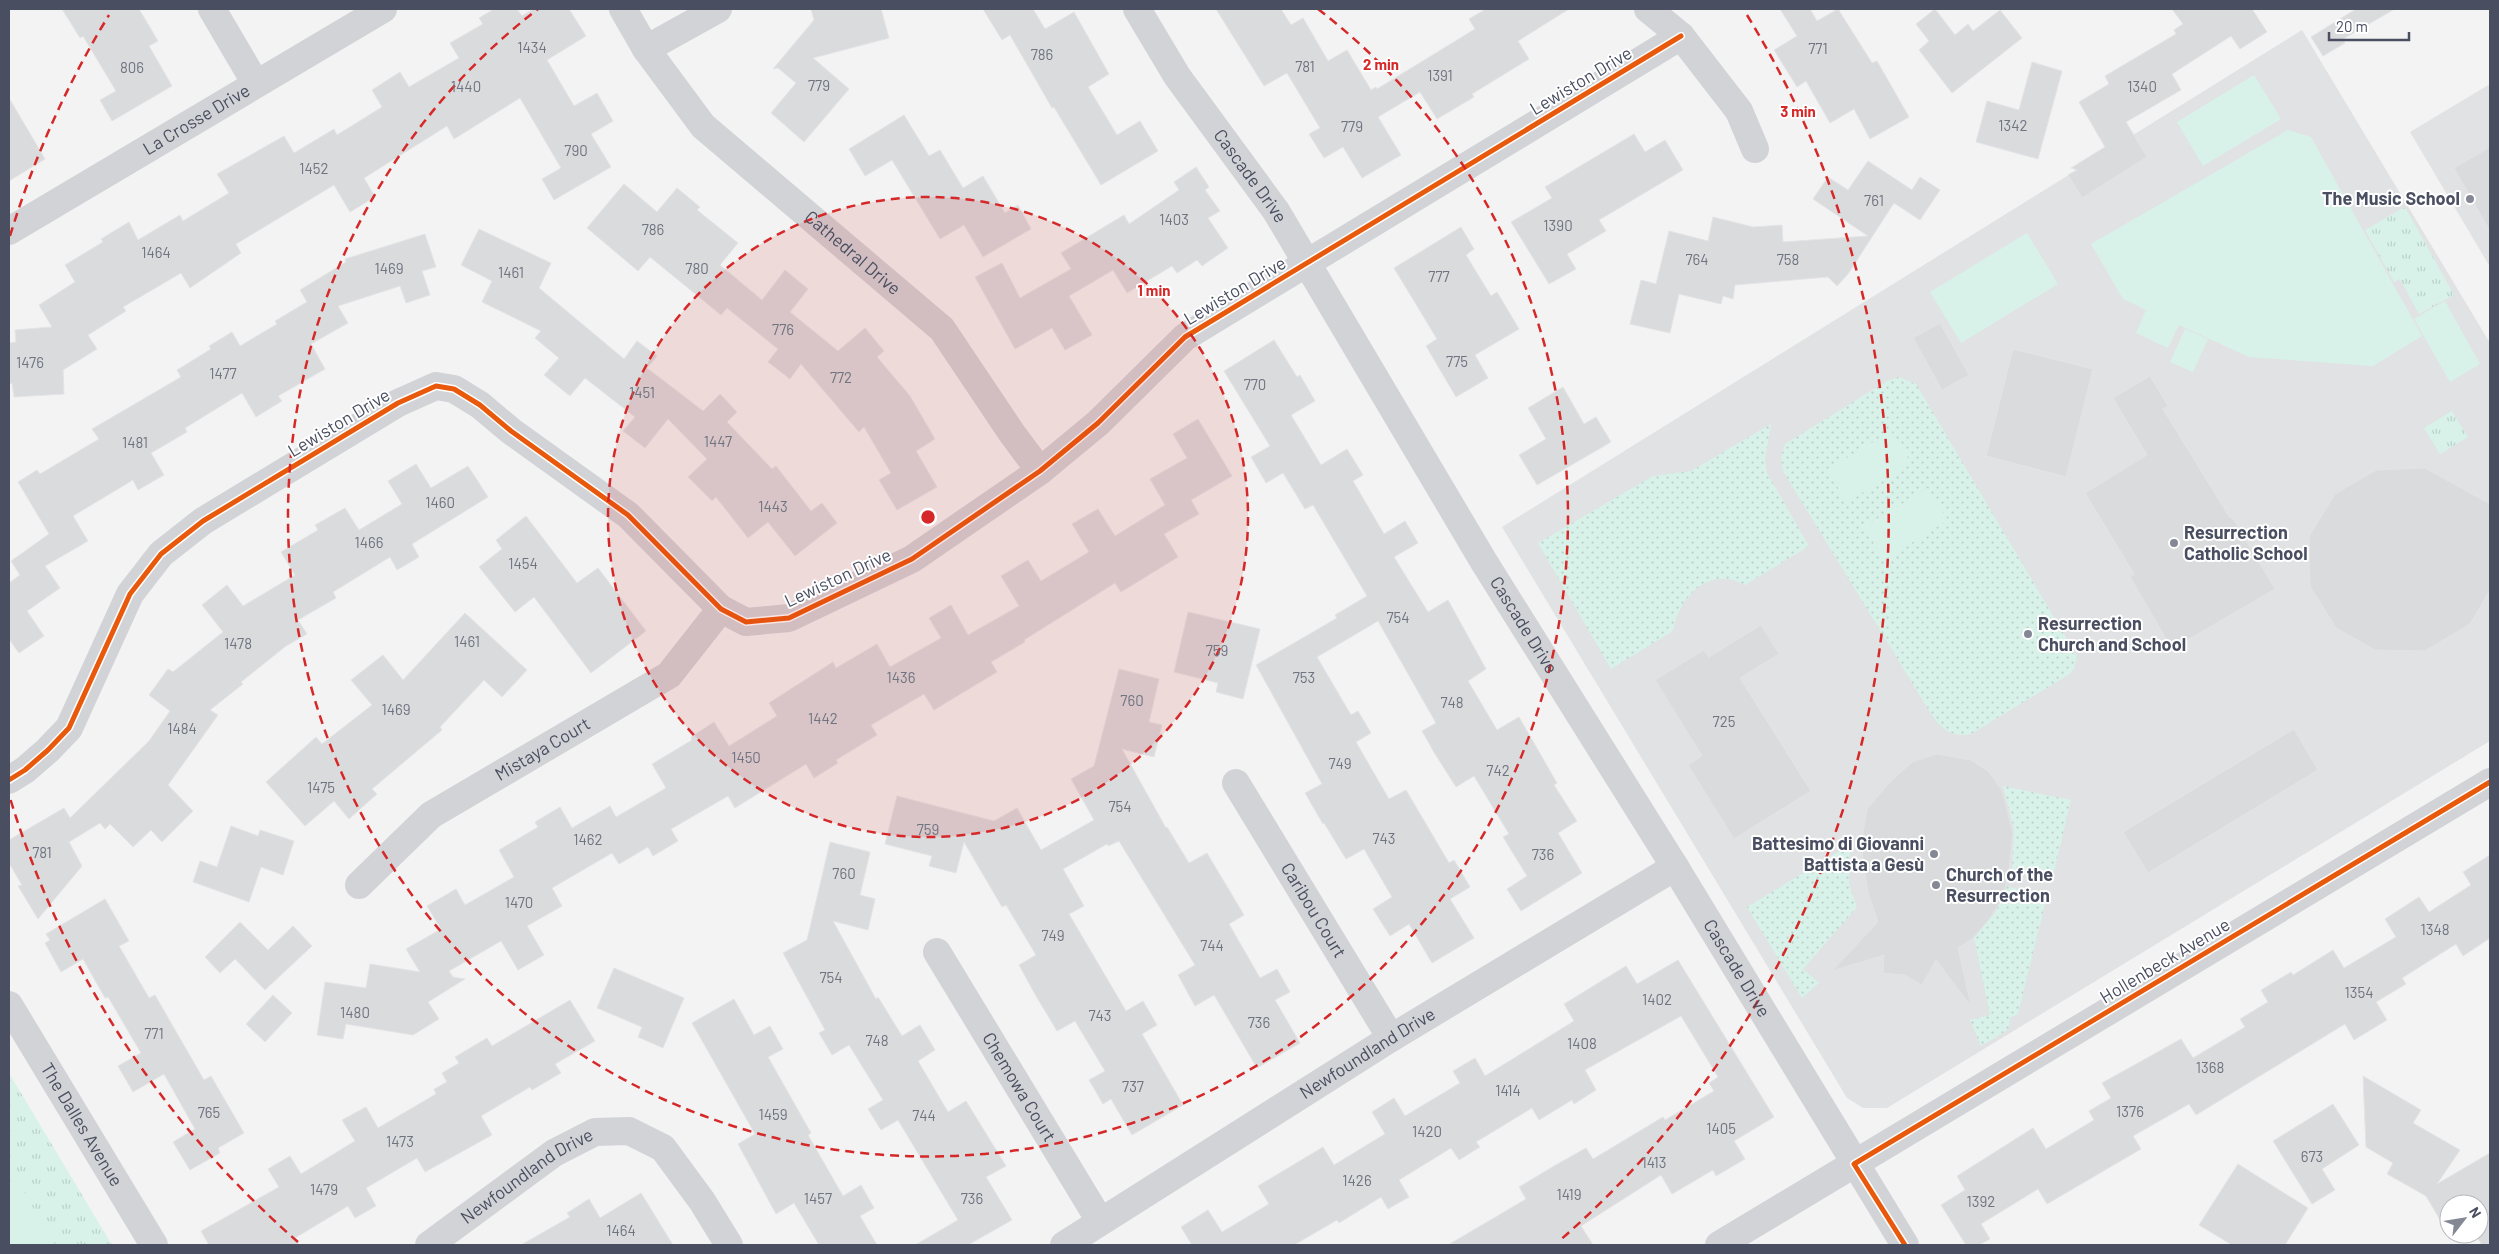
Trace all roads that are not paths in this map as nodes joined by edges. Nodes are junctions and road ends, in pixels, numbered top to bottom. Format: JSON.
{"nodes":[{"id":1,"x":212,"y":9,"type":"edge"},
{"id":2,"x":383,"y":9,"type":"edge"},
{"id":3,"x":623,"y":9,"type":"edge"},
{"id":4,"x":718,"y":9,"type":"edge"},
{"id":5,"x":1137,"y":9,"type":"edge"},
{"id":6,"x":1648,"y":9,"type":"edge"},
{"id":7,"x":1681,"y":36,"type":"junction"},
{"id":8,"x":646,"y":49,"type":"junction"},
{"id":9,"x":256,"y":84,"type":"junction"},
{"id":10,"x":1755,"y":149,"type":"dead end"},
{"id":11,"x":9,"y":231,"type":"edge"},
{"id":12,"x":1308,"y":263,"type":"junction"},
{"id":13,"x":1040,"y":471,"type":"junction"},
{"id":14,"x":722,"y":609,"type":"junction"},
{"id":15,"x":9,"y":780,"type":"edge"},
{"id":16,"x":2490,"y":782,"type":"edge"},
{"id":17,"x":1236,"y":783,"type":"dead end"},
{"id":18,"x":1674,"y":867,"type":"junction"},
{"id":19,"x":360,"y":885,"type":"dead end"},
{"id":20,"x":937,"y":952,"type":"dead end"},
{"id":21,"x":9,"y":1005,"type":"edge"},
{"id":22,"x":1391,"y":1038,"type":"junction"},
{"id":23,"x":1854,"y":1164,"type":"junction"},
{"id":24,"x":1100,"y":1221,"type":"junction"},
{"id":25,"x":154,"y":1245,"type":"edge"},
{"id":26,"x":429,"y":1245,"type":"edge"},
{"id":27,"x":728,"y":1245,"type":"edge"},
{"id":28,"x":1064,"y":1245,"type":"edge"},
{"id":29,"x":1719,"y":1245,"type":"edge"},
{"id":30,"x":1905,"y":1245,"type":"edge"}],
"edges":[{"from":1,"to":9,"type":"street"},
{"from":2,"to":9,"type":"street","name":"La Crosse Drive"},
{"from":3,"to":8,"type":"street","name":"Cathedral Drive"},
{"from":4,"to":8,"type":"street"},
{"from":5,"to":12,"type":"street","name":"Cascade Drive"},
{"from":6,"to":7,"type":"street"},
{"from":7,"to":10,"type":"street"},
{"from":7,"to":12,"type":"street","name":"Lewiston Drive"},
{"from":8,"to":13,"type":"street","name":"Cathedral Drive"},
{"from":9,"to":11,"type":"street","name":"La Crosse Drive"},
{"from":12,"to":13,"type":"street","name":"Lewiston Drive"},
{"from":12,"to":18,"type":"street","name":"Cascade Drive"},
{"from":13,"to":14,"type":"street","name":"Lewiston Drive"},
{"from":14,"to":15,"type":"street","name":"Lewiston Drive"},
{"from":14,"to":19,"type":"street","name":"Mistaya Court"},
{"from":16,"to":23,"type":"street","name":"Hollenbeck Avenue"},
{"from":17,"to":22,"type":"street","name":"Caribou Court"},
{"from":18,"to":22,"type":"street","name":"Newfoundland Drive"},
{"from":18,"to":23,"type":"street","name":"Cascade Drive"},
{"from":20,"to":24,"type":"street","name":"Chemowa Court"},
{"from":21,"to":25,"type":"street","name":"The Dalles Avenue"},
{"from":22,"to":24,"type":"street","name":"Newfoundland Drive"},
{"from":23,"to":29,"type":"street","name":"Hollenbeck Avenue"},
{"from":23,"to":30,"type":"street","name":"Cascade Drive"},
{"from":24,"to":28,"type":"street","name":"Newfoundland Drive"},
{"from":26,"to":27,"type":"street","name":"Newfoundland Drive"}]}
